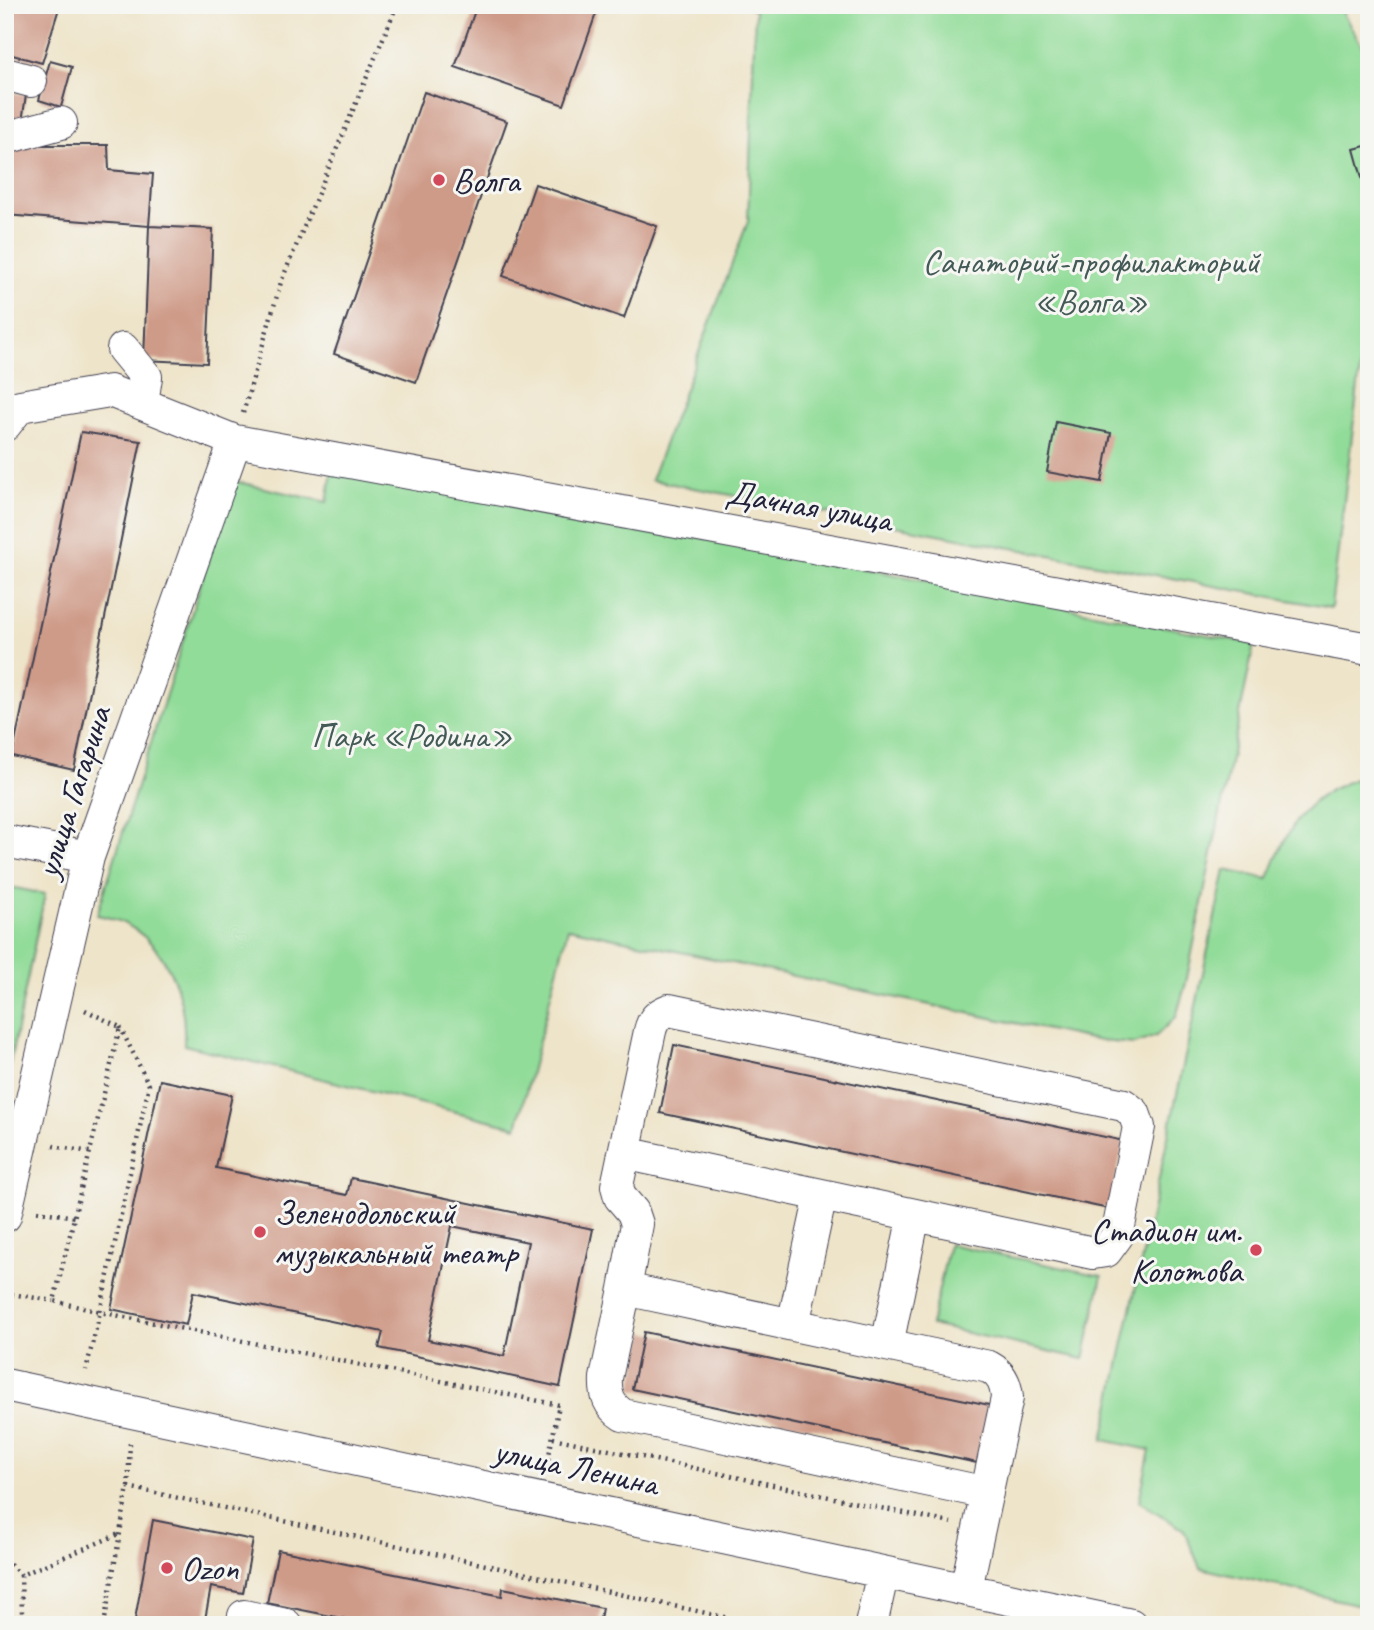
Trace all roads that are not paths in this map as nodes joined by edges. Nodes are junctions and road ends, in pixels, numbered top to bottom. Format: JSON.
{"nodes":[{"id":1,"x":61,"y":122,"type":"dead end"},
{"id":2,"x":5,"y":138,"type":"edge"},
{"id":3,"x":123,"y":349,"type":"dead end"},
{"id":4,"x":142,"y":403,"type":"junction"},
{"id":5,"x":5,"y":425,"type":"edge"},
{"id":6,"x":234,"y":441,"type":"junction"},
{"id":7,"x":1369,"y":649,"type":"edge"},
{"id":8,"x":5,"y":841,"type":"edge"},
{"id":9,"x":88,"y":857,"type":"junction"},
{"id":10,"x":624,"y":1153,"type":"junction"},
{"id":11,"x":821,"y":1195,"type":"junction"},
{"id":12,"x":915,"y":1215,"type":"junction"},
{"id":13,"x":5,"y":1216,"type":"edge"},
{"id":14,"x":625,"y":1289,"type":"junction"},
{"id":15,"x":793,"y":1325,"type":"junction"},
{"id":16,"x":887,"y":1345,"type":"junction"},
{"id":17,"x":5,"y":1385,"type":"edge"},
{"id":18,"x":987,"y":1493,"type":"junction"},
{"id":19,"x":883,"y":1572,"type":"junction"},
{"id":20,"x":966,"y":1590,"type":"junction"},
{"id":21,"x":242,"y":1625,"type":"edge"},
{"id":22,"x":286,"y":1625,"type":"edge"},
{"id":23,"x":871,"y":1625,"type":"edge"},
{"id":24,"x":1131,"y":1625,"type":"edge"}],
"edges":[{"from":1,"to":2,"type":"street"},
{"from":3,"to":4,"type":"street"},
{"from":4,"to":5,"type":"street","name":"Дачная улица"},
{"from":4,"to":6,"type":"street","name":"Дачная улица"},
{"from":6,"to":7,"type":"street","name":"Дачная улица"},
{"from":6,"to":9,"type":"street","name":"улица Гагарина"},
{"from":8,"to":9,"type":"street"},
{"from":9,"to":13,"type":"street","name":"улица Гагарина"},
{"from":10,"to":11,"type":"street"},
{"from":10,"to":12,"type":"street"},
{"from":10,"to":14,"type":"street"},
{"from":11,"to":12,"type":"street"},
{"from":11,"to":15,"type":"street"},
{"from":12,"to":16,"type":"street"},
{"from":14,"to":15,"type":"street"},
{"from":14,"to":18,"type":"street"},
{"from":15,"to":16,"type":"street"},
{"from":16,"to":18,"type":"street"},
{"from":17,"to":19,"type":"street","name":"улица Ленина"},
{"from":18,"to":20,"type":"street"},
{"from":19,"to":20,"type":"street","name":"улица Ленина"},
{"from":19,"to":23,"type":"street"},
{"from":20,"to":24,"type":"street","name":"улица Ленина"},
{"from":21,"to":22,"type":"street"}]}
